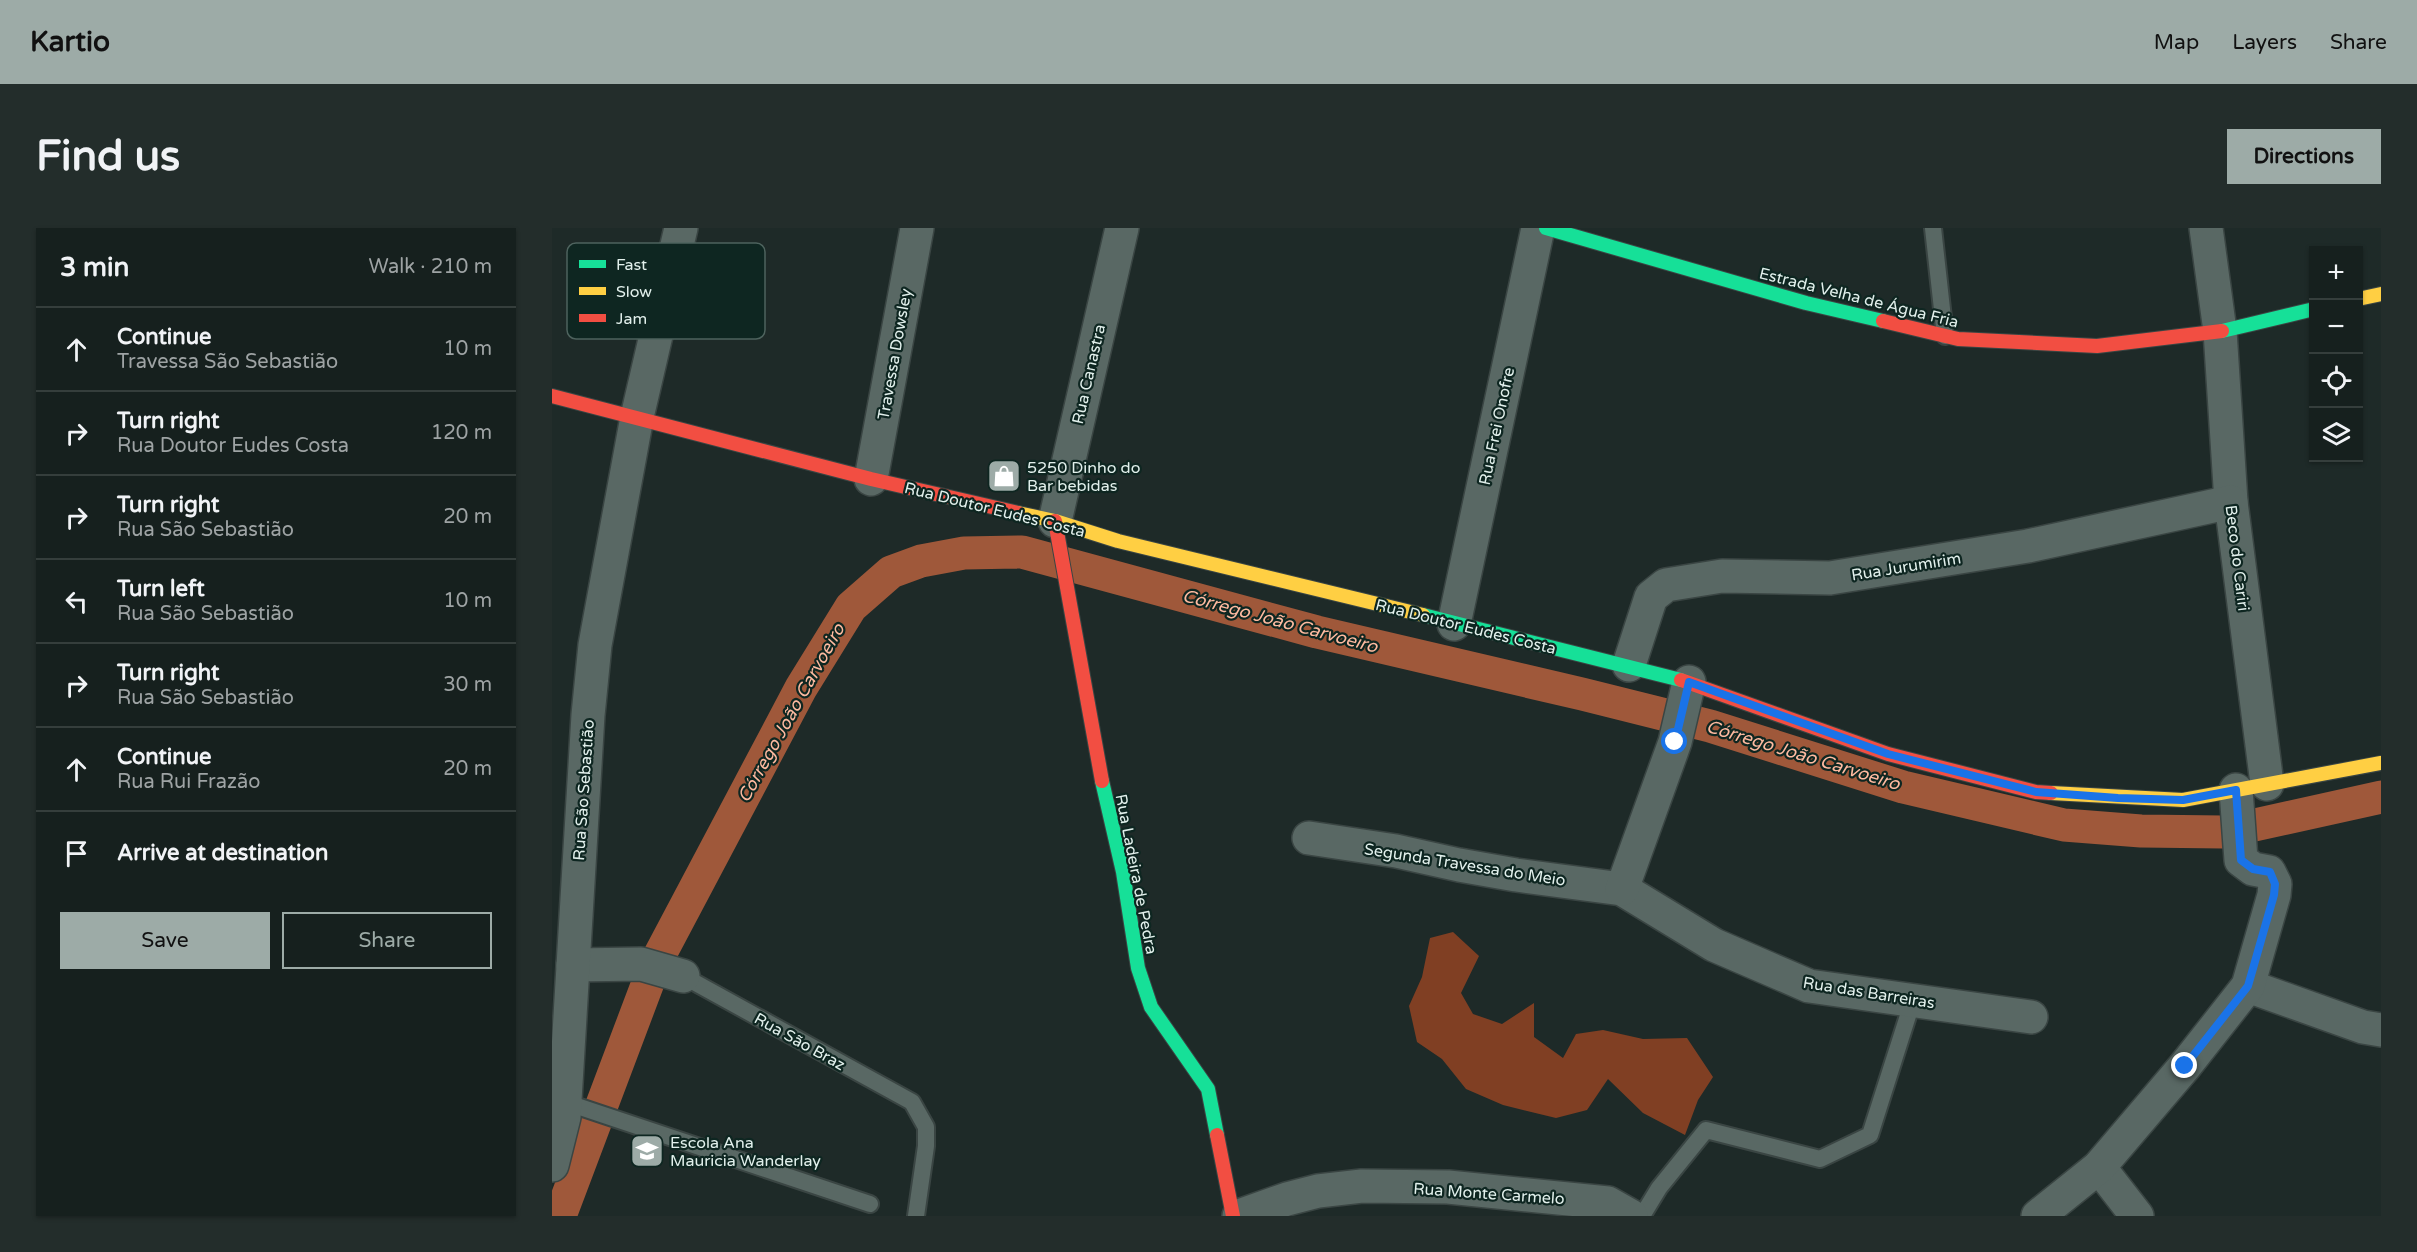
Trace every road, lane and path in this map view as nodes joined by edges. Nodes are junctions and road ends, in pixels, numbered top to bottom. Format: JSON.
{"nodes":[{"id":1,"x":681,"y":228,"type":"edge"},
{"id":2,"x":917,"y":228,"type":"edge"},
{"id":3,"x":1122,"y":228,"type":"edge"},
{"id":4,"x":1538,"y":228,"type":"edge"},
{"id":5,"x":1546,"y":228,"type":"edge"},
{"id":6,"x":1933,"y":228,"type":"edge"},
{"id":7,"x":2206,"y":228,"type":"edge"},
{"id":8,"x":678,"y":243,"type":"edge"},
{"id":9,"x":2381,"y":294,"type":"edge"},
{"id":10,"x":2363,"y":298,"type":"edge"},
{"id":11,"x":2309,"y":310,"type":"edge"},
{"id":12,"x":2220,"y":331,"type":"junction"},
{"id":13,"x":1945,"y":336,"type":"junction"},
{"id":14,"x":655,"y":339,"type":"edge"},
{"id":15,"x":552,"y":396,"type":"edge"},
{"id":16,"x":637,"y":417,"type":"junction"},
{"id":17,"x":871,"y":479,"type":"junction"},
{"id":18,"x":2231,"y":502,"type":"junction"},
{"id":19,"x":1057,"y":532,"type":"junction"},
{"id":20,"x":1454,"y":624,"type":"junction"},
{"id":21,"x":1629,"y":665,"type":"junction"},
{"id":22,"x":1686,"y":691,"type":"junction"},
{"id":23,"x":2381,"y":763,"type":"edge"},
{"id":24,"x":2247,"y":797,"type":"junction"},
{"id":25,"x":1309,"y":838,"type":"dead end"},
{"id":26,"x":1622,"y":889,"type":"junction"},
{"id":27,"x":573,"y":965,"type":"junction"},
{"id":28,"x":683,"y":976,"type":"joint"},
{"id":29,"x":2248,"y":986,"type":"junction"},
{"id":30,"x":1913,"y":1000,"type":"junction"},
{"id":31,"x":2031,"y":1017,"type":"dead end"},
{"id":32,"x":2381,"y":1030,"type":"edge"},
{"id":33,"x":565,"y":1102,"type":"junction"},
{"id":34,"x":552,"y":1165,"type":"edge"},
{"id":35,"x":2098,"y":1167,"type":"junction"},
{"id":36,"x":870,"y":1204,"type":"dead end"},
{"id":37,"x":916,"y":1216,"type":"edge"},
{"id":38,"x":1233,"y":1216,"type":"edge"},
{"id":39,"x":1239,"y":1216,"type":"edge"},
{"id":40,"x":1631,"y":1216,"type":"edge"},
{"id":41,"x":1642,"y":1216,"type":"edge"},
{"id":42,"x":2038,"y":1216,"type":"edge"},
{"id":43,"x":2137,"y":1216,"type":"edge"}],
"edges":[{"from":1,"to":8,"type":"street","name":"Rua São Sebastião"},
{"from":2,"to":17,"type":"street","name":"Travessa Dowsley"},
{"from":3,"to":19,"type":"street","name":"Rua Canastra"},
{"from":4,"to":20,"type":"street","name":"Rua Frei Onofre"},
{"from":5,"to":13,"type":"street","name":"Estrada Velha de Água Fria"},
{"from":6,"to":13,"type":"lane"},
{"from":7,"to":12,"type":"street","name":"Beco do Cariri"},
{"from":9,"to":10,"type":"street"},
{"from":11,"to":12,"type":"street","name":"Estrada Velha de Água Fria"},
{"from":12,"to":13,"type":"street","name":"Estrada Velha de Água Fria"},
{"from":12,"to":18,"type":"street","name":"Beco do Cariri"},
{"from":14,"to":16,"type":"street","name":"Rua São Sebastião"},
{"from":15,"to":16,"type":"street","name":"Rua Doutor Eudes Costa"},
{"from":16,"to":17,"type":"street","name":"Rua Doutor Eudes Costa"},
{"from":16,"to":27,"type":"street","name":"Rua São Sebastião"},
{"from":17,"to":19,"type":"street","name":"Rua Doutor Eudes Costa"},
{"from":18,"to":21,"type":"street","name":"Rua Jurumirim"},
{"from":18,"to":24,"type":"street","name":"Beco do Cariri"},
{"from":19,"to":20,"type":"street","name":"Rua Doutor Eudes Costa"},
{"from":19,"to":38,"type":"street","name":"Rua Ladeira de Pedra"},
{"from":20,"to":21,"type":"street","name":"Rua Doutor Eudes Costa"},
{"from":21,"to":22,"type":"street","name":"Rua Doutor Eudes Costa"},
{"from":22,"to":24,"type":"street","name":"Rua Doutor Eudes Costa"},
{"from":22,"to":26,"type":"street"},
{"from":23,"to":24,"type":"street","name":"Rua Doutor Eudes Costa"},
{"from":24,"to":29,"type":"street"},
{"from":25,"to":26,"type":"street","name":"Segunda Travessa do Meio"},
{"from":26,"to":30,"type":"street","name":"Rua das Barreiras"},
{"from":27,"to":28,"type":"street","name":"Rua São Braz"},
{"from":27,"to":33,"type":"street","name":"Rua São Sebastião"},
{"from":28,"to":37,"type":"lane","name":"Rua São Braz"},
{"from":29,"to":32,"type":"street"},
{"from":29,"to":35,"type":"street"},
{"from":30,"to":31,"type":"street","name":"Rua das Barreiras"},
{"from":30,"to":41,"type":"lane"},
{"from":33,"to":34,"type":"street","name":"Rua São Sebastião"},
{"from":33,"to":36,"type":"lane"},
{"from":35,"to":42,"type":"street"},
{"from":35,"to":43,"type":"street"},
{"from":39,"to":40,"type":"street","name":"Rua Monte Carmelo"}]}
